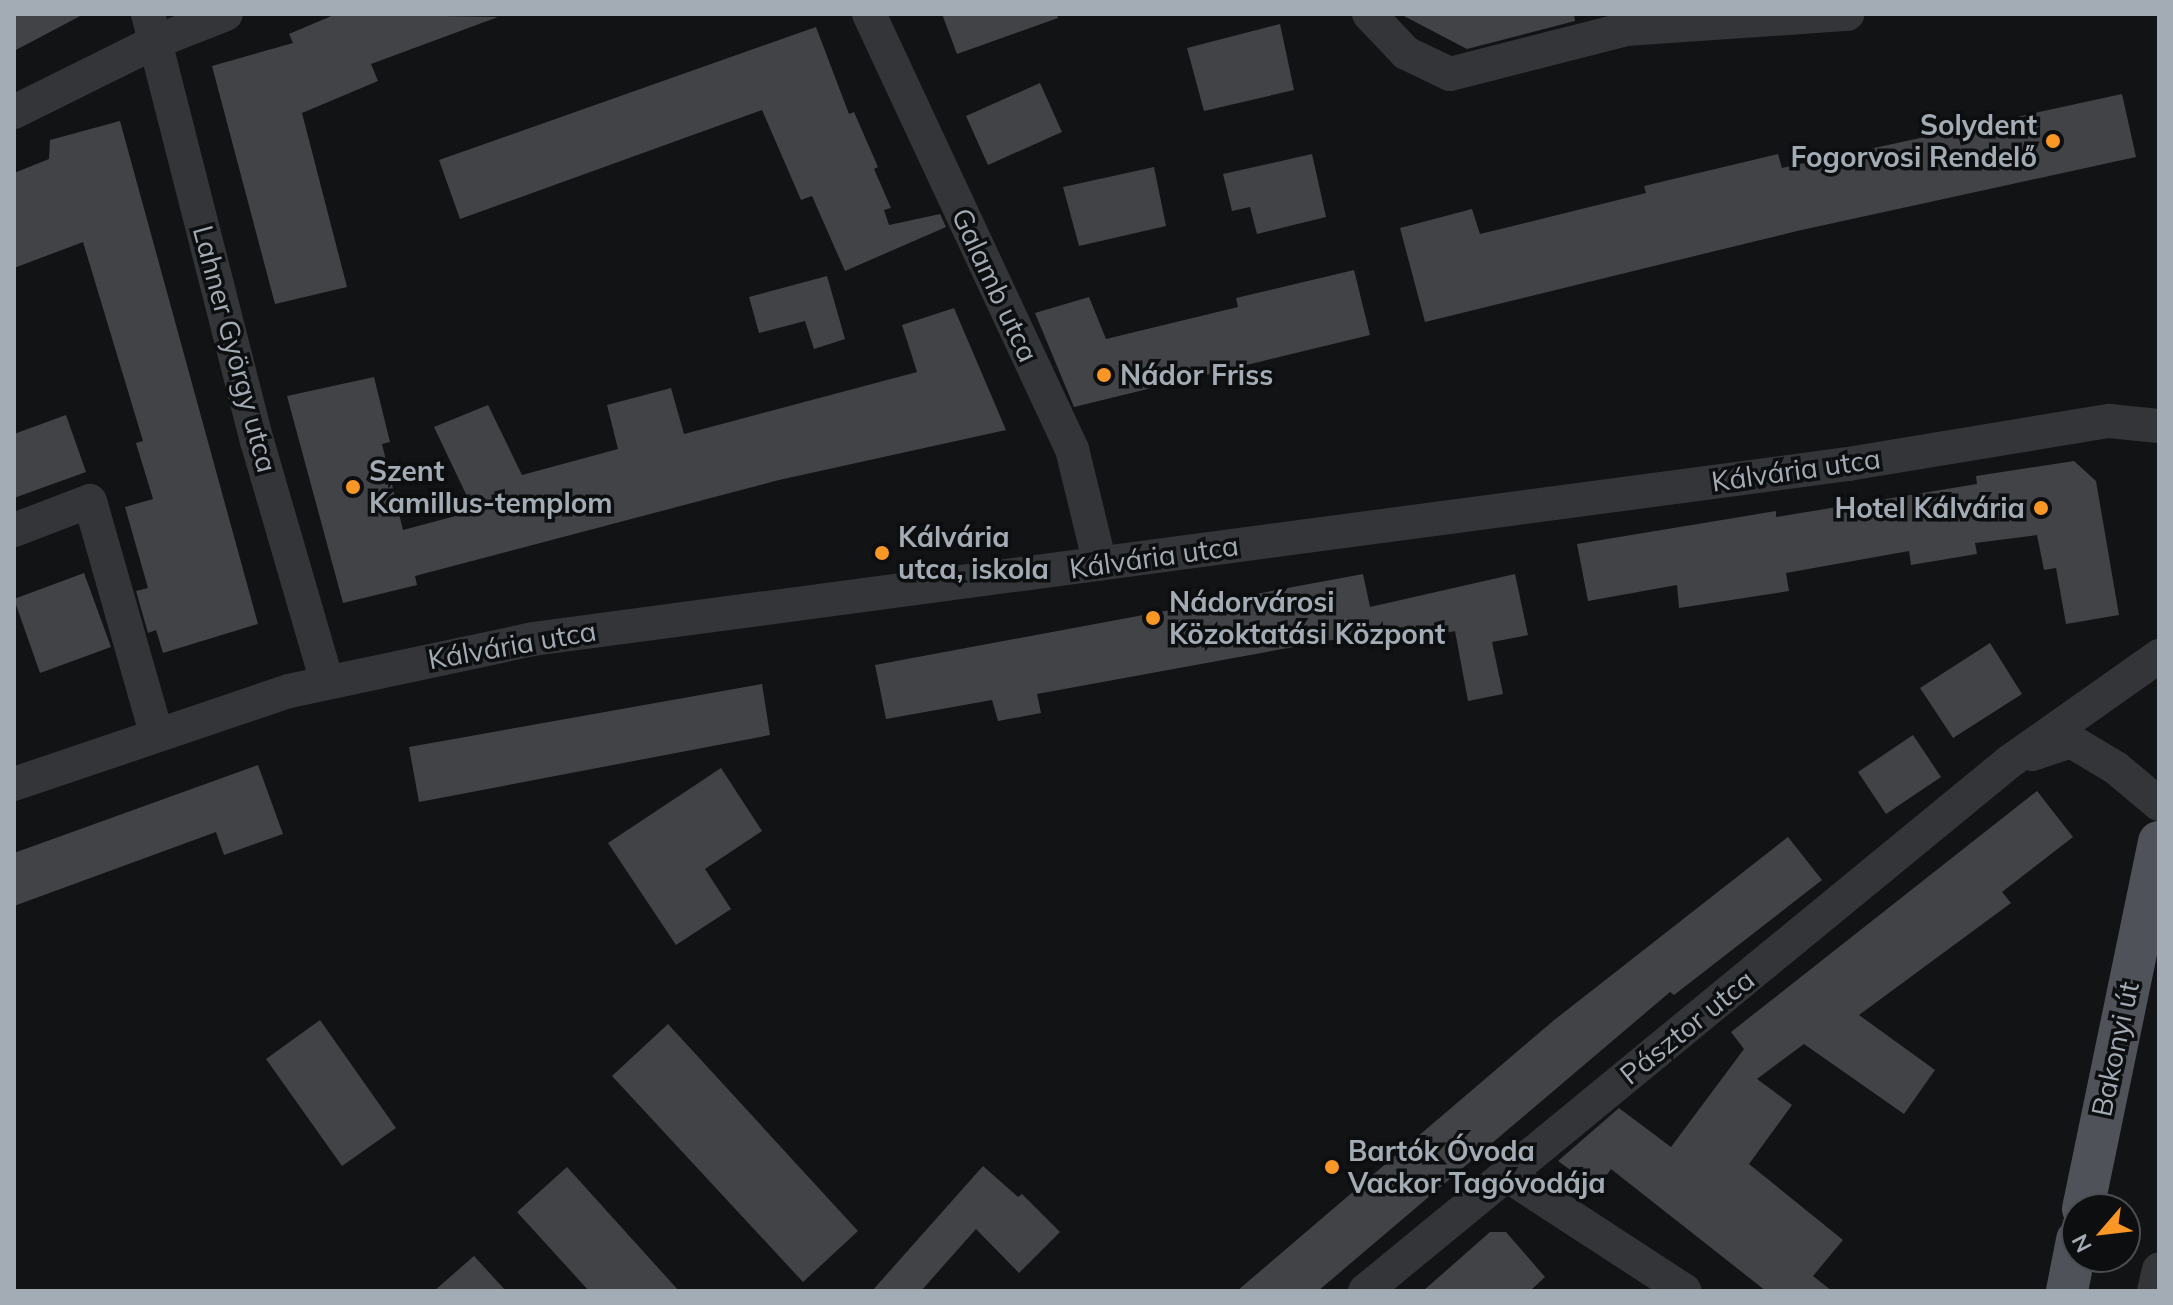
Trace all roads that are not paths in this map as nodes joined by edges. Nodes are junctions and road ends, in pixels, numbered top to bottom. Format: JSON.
{"nodes":[{"id":1,"x":226,"y":14,"type":"edge"},
{"id":2,"x":869,"y":14,"type":"edge"},
{"id":3,"x":1369,"y":14,"type":"edge"},
{"id":4,"x":1847,"y":14,"type":"edge"},
{"id":5,"x":152,"y":28,"type":"edge"},
{"id":6,"x":14,"y":112,"type":"edge"},
{"id":7,"x":2159,"y":426,"type":"edge"},
{"id":8,"x":14,"y":530,"type":"edge"},
{"id":9,"x":1100,"y":564,"type":"junction"},
{"id":10,"x":2159,"y":656,"type":"edge"},
{"id":11,"x":327,"y":682,"type":"junction"},
{"id":12,"x":156,"y":733,"type":"junction"},
{"id":13,"x":2009,"y":762,"type":"junction"},
{"id":14,"x":14,"y":784,"type":"edge"},
{"id":15,"x":2159,"y":804,"type":"edge"},
{"id":16,"x":2159,"y":842,"type":"edge"},
{"id":17,"x":1507,"y":1175,"type":"junction"},
{"id":18,"x":2086,"y":1193,"type":"edge"},
{"id":19,"x":2159,"y":1270,"type":"edge"},
{"id":20,"x":1365,"y":1291,"type":"edge"},
{"id":21,"x":1685,"y":1291,"type":"edge"},
{"id":22,"x":2154,"y":1291,"type":"edge"}],
"edges":[{"from":1,"to":5,"type":"street"},
{"from":2,"to":9,"type":"street","name":"Galamb utca"},
{"from":3,"to":4,"type":"street"},
{"from":5,"to":6,"type":"street"},
{"from":5,"to":11,"type":"street","name":"Lahner György utca"},
{"from":7,"to":9,"type":"street","name":"Kálvária utca"},
{"from":8,"to":12,"type":"street"},
{"from":9,"to":11,"type":"street","name":"Kálvária utca"},
{"from":10,"to":13,"type":"street","name":"Pásztor utca"},
{"from":11,"to":12,"type":"street","name":"Kálvária utca"},
{"from":12,"to":14,"type":"street","name":"Kálvária utca"},
{"from":13,"to":15,"type":"street","name":"Pásztor utca"},
{"from":13,"to":17,"type":"street","name":"Pásztor utca"},
{"from":16,"to":18,"type":"main road","name":"Bakonyi út"},
{"from":17,"to":20,"type":"street","name":"Pásztor utca"},
{"from":17,"to":21,"type":"street"},
{"from":19,"to":22,"type":"street"}]}
